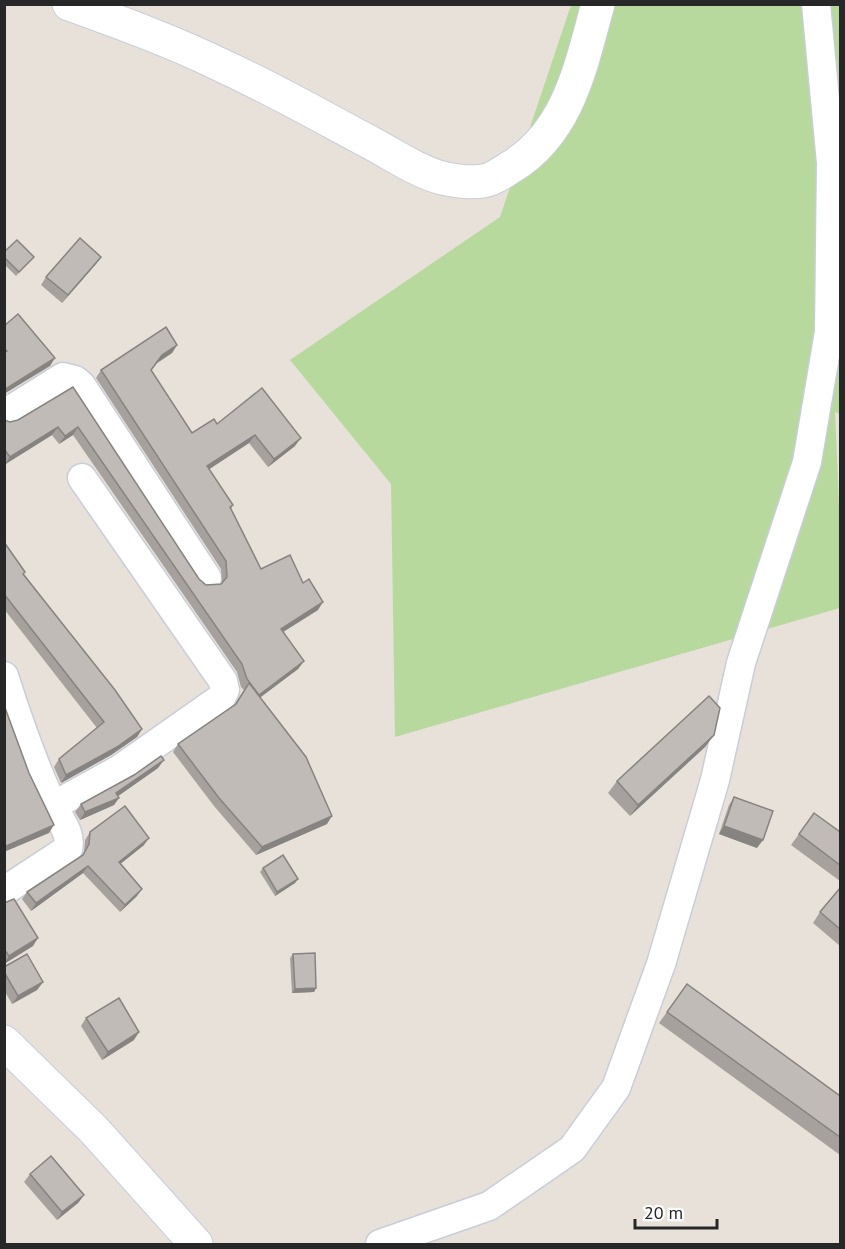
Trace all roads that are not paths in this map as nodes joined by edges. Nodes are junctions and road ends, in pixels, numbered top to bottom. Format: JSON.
{"nodes":[{"id":1,"x":69,"y":4,"type":"edge"},
{"id":2,"x":598,"y":4,"type":"edge"},
{"id":3,"x":816,"y":4,"type":"edge"},
{"id":4,"x":4,"y":414,"type":"edge"},
{"id":5,"x":82,"y":478,"type":"dead end"},
{"id":6,"x":207,"y":578,"type":"dead end"},
{"id":7,"x":4,"y":676,"type":"edge"},
{"id":8,"x":53,"y":806,"type":"junction"},
{"id":9,"x":4,"y":891,"type":"edge"},
{"id":10,"x":4,"y":1042,"type":"edge"},
{"id":11,"x":196,"y":1245,"type":"edge"},
{"id":12,"x":380,"y":1245,"type":"edge"}],
"edges":[{"from":1,"to":2,"type":"street"},
{"from":3,"to":12,"type":"street"},
{"from":4,"to":6,"type":"street"},
{"from":5,"to":8,"type":"street"},
{"from":7,"to":8,"type":"street"},
{"from":8,"to":9,"type":"street"},
{"from":10,"to":11,"type":"street"}]}
